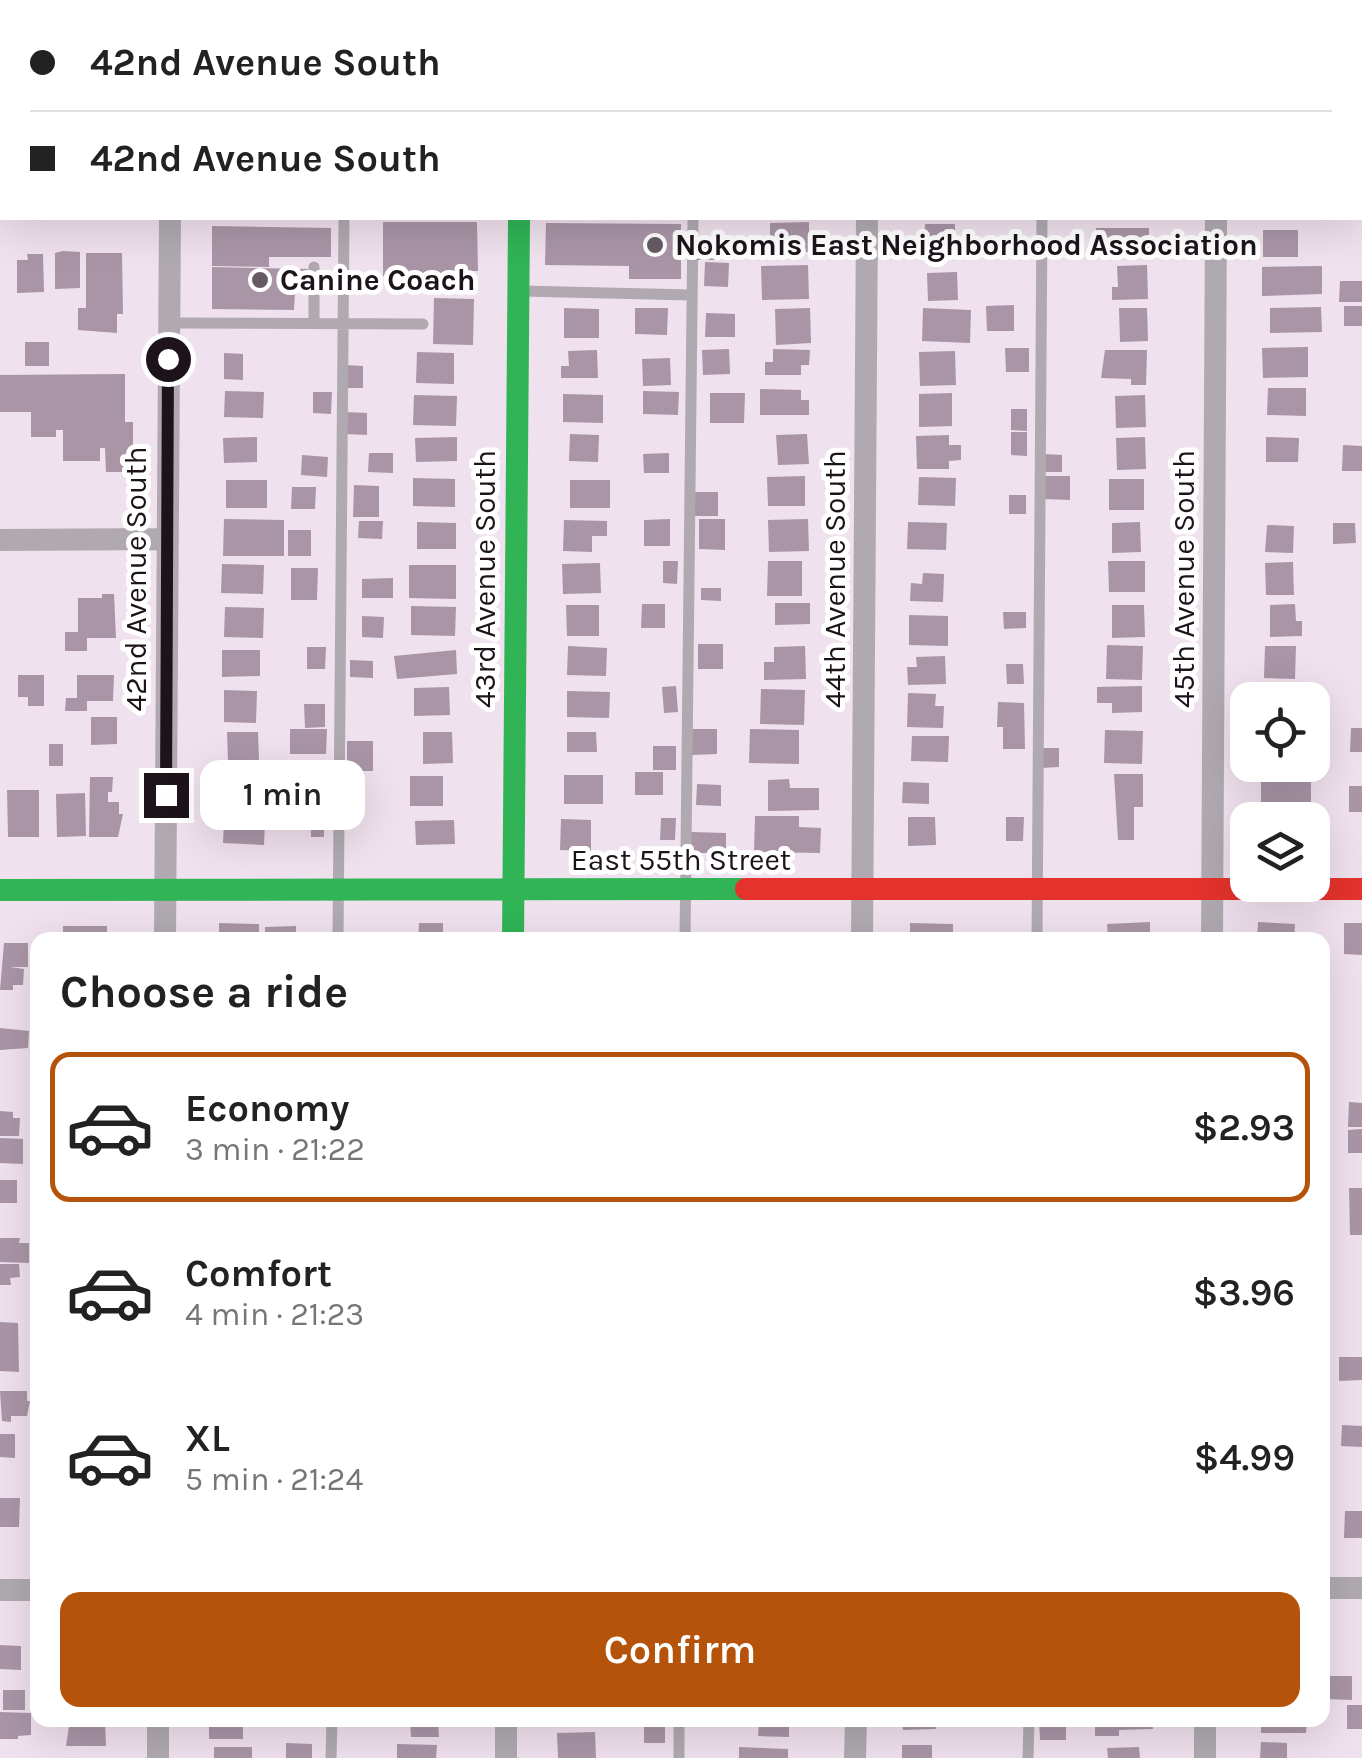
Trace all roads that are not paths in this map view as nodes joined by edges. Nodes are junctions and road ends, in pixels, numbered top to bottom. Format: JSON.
{"nodes":[{"id":1,"x":170,"y":220,"type":"edge"},
{"id":2,"x":344,"y":220,"type":"edge"},
{"id":3,"x":519,"y":220,"type":"edge"},
{"id":4,"x":693,"y":220,"type":"edge"},
{"id":5,"x":867,"y":220,"type":"edge"},
{"id":6,"x":1042,"y":220,"type":"edge"},
{"id":7,"x":1216,"y":220,"type":"edge"},
{"id":8,"x":314,"y":268,"type":"dead end"},
{"id":9,"x":517,"y":290,"type":"junction"},
{"id":10,"x":692,"y":295,"type":"junction"},
{"id":11,"x":168,"y":323,"type":"junction"},
{"id":12,"x":314,"y":323,"type":"junction"},
{"id":13,"x":342,"y":324,"type":"junction"},
{"id":14,"x":423,"y":324,"type":"dead end"},
{"id":15,"x":166,"y":539,"type":"junction"},
{"id":16,"x":0,"y":540,"type":"edge"},
{"id":17,"x":686,"y":888,"type":"junction"},
{"id":18,"x":1038,"y":889,"type":"junction"},
{"id":19,"x":1362,"y":889,"type":"edge"},
{"id":20,"x":0,"y":890,"type":"edge"},
{"id":21,"x":514,"y":890,"type":"junction"},
{"id":22,"x":862,"y":890,"type":"junction"},
{"id":23,"x":1211,"y":890,"type":"junction"},
{"id":24,"x":165,"y":891,"type":"junction"},
{"id":25,"x":337,"y":891,"type":"junction"},
{"id":26,"x":165,"y":932,"type":"edge"},
{"id":27,"x":338,"y":932,"type":"edge"},
{"id":28,"x":513,"y":932,"type":"edge"},
{"id":29,"x":685,"y":932,"type":"edge"},
{"id":30,"x":862,"y":932,"type":"edge"},
{"id":31,"x":1037,"y":932,"type":"edge"},
{"id":32,"x":1212,"y":932,"type":"edge"},
{"id":33,"x":1330,"y":1588,"type":"edge"},
{"id":34,"x":1362,"y":1588,"type":"edge"},
{"id":35,"x":0,"y":1590,"type":"edge"},
{"id":36,"x":30,"y":1590,"type":"edge"},
{"id":37,"x":158,"y":1727,"type":"edge"},
{"id":38,"x":332,"y":1727,"type":"edge"},
{"id":39,"x":506,"y":1727,"type":"edge"},
{"id":40,"x":679,"y":1727,"type":"edge"},
{"id":41,"x":856,"y":1727,"type":"edge"},
{"id":42,"x":1028,"y":1727,"type":"edge"},
{"id":43,"x":1205,"y":1727,"type":"edge"},
{"id":44,"x":158,"y":1758,"type":"edge"},
{"id":45,"x":331,"y":1758,"type":"edge"},
{"id":46,"x":506,"y":1758,"type":"edge"},
{"id":47,"x":679,"y":1758,"type":"edge"},
{"id":48,"x":856,"y":1758,"type":"edge"},
{"id":49,"x":1028,"y":1758,"type":"edge"},
{"id":50,"x":1205,"y":1758,"type":"edge"}],
"edges":[{"from":1,"to":11,"type":"street","name":"42nd Avenue South"},
{"from":2,"to":13,"type":"lane"},
{"from":3,"to":9,"type":"street","name":"43rd Avenue South"},
{"from":4,"to":10,"type":"lane"},
{"from":5,"to":22,"type":"street","name":"44th Avenue South"},
{"from":6,"to":18,"type":"lane"},
{"from":7,"to":23,"type":"street","name":"45th Avenue South"},
{"from":8,"to":12,"type":"lane"},
{"from":9,"to":10,"type":"lane"},
{"from":9,"to":21,"type":"street","name":"43rd Avenue South"},
{"from":10,"to":17,"type":"lane"},
{"from":11,"to":12,"type":"lane"},
{"from":11,"to":15,"type":"street","name":"42nd Avenue South"},
{"from":12,"to":13,"type":"lane"},
{"from":13,"to":14,"type":"lane"},
{"from":13,"to":25,"type":"lane"},
{"from":15,"to":16,"type":"street"},
{"from":15,"to":24,"type":"street","name":"42nd Avenue South"},
{"from":17,"to":21,"type":"street","name":"East 55th Street"},
{"from":17,"to":22,"type":"street","name":"East 55th Street"},
{"from":17,"to":29,"type":"lane"},
{"from":18,"to":22,"type":"street","name":"East 55th Street"},
{"from":18,"to":23,"type":"street","name":"East 55th Street"},
{"from":18,"to":31,"type":"lane"},
{"from":19,"to":23,"type":"street","name":"East 55th Street"},
{"from":20,"to":24,"type":"street","name":"East 55th Street"},
{"from":21,"to":25,"type":"street","name":"East 55th Street"},
{"from":21,"to":28,"type":"street","name":"43rd Avenue South"},
{"from":22,"to":30,"type":"street","name":"44th Avenue South"},
{"from":23,"to":32,"type":"street","name":"45th Avenue South"},
{"from":24,"to":25,"type":"street","name":"East 55th Street"},
{"from":24,"to":26,"type":"street","name":"42nd Avenue South"},
{"from":25,"to":27,"type":"lane"},
{"from":33,"to":34,"type":"street"},
{"from":35,"to":36,"type":"street"},
{"from":37,"to":44,"type":"street"},
{"from":38,"to":45,"type":"lane"},
{"from":39,"to":46,"type":"street"},
{"from":40,"to":47,"type":"lane"},
{"from":41,"to":48,"type":"street"},
{"from":42,"to":49,"type":"lane"},
{"from":43,"to":50,"type":"street"}]}
